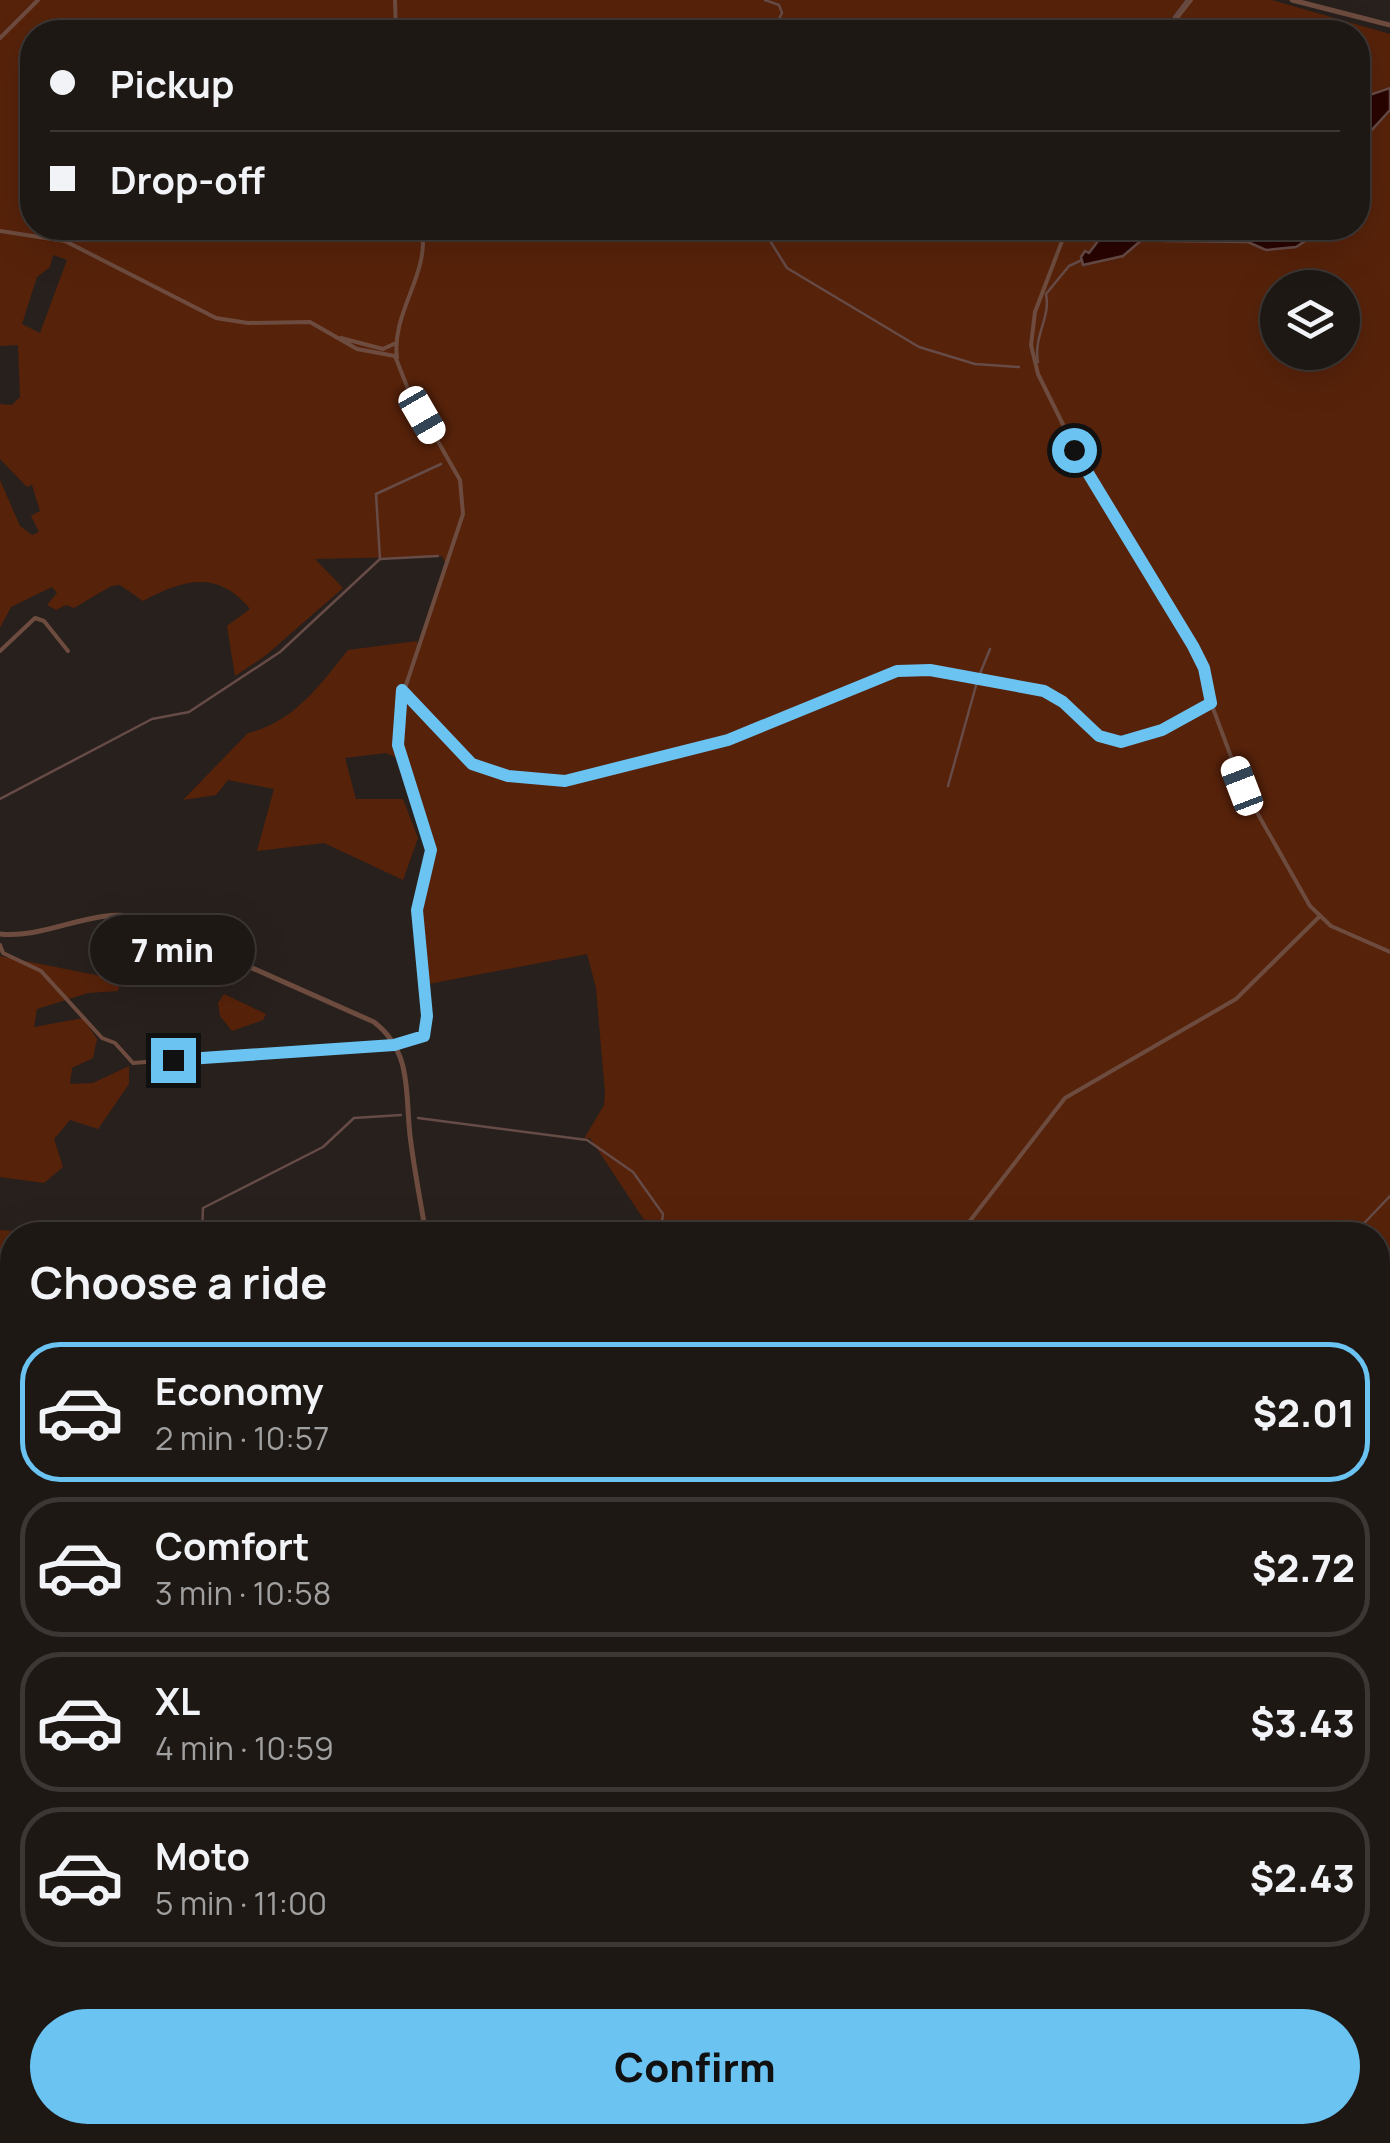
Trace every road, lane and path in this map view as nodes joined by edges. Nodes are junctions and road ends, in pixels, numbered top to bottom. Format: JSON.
{"nodes":[{"id":1,"x":38,"y":0,"type":"edge"},
{"id":2,"x":1191,"y":0,"type":"edge"},
{"id":3,"x":1292,"y":0,"type":"edge"},
{"id":4,"x":1175,"y":20,"type":"edge"},
{"id":5,"x":1390,"y":25,"type":"edge"},
{"id":6,"x":0,"y":38,"type":"edge"},
{"id":7,"x":58,"y":240,"type":"edge"},
{"id":8,"x":422,"y":240,"type":"edge"},
{"id":9,"x":1062,"y":240,"type":"edge"},
{"id":10,"x":339,"y":337,"type":"junction"},
{"id":11,"x":396,"y":343,"type":"junction"},
{"id":12,"x":398,"y":358,"type":"junction"},
{"id":13,"x":0,"y":651,"type":"edge"},
{"id":14,"x":68,"y":651,"type":"dead end"},
{"id":15,"x":402,"y":690,"type":"junction"},
{"id":16,"x":1211,"y":703,"type":"junction"},
{"id":17,"x":1319,"y":917,"type":"junction"},
{"id":18,"x":0,"y":935,"type":"edge"},
{"id":19,"x":0,"y":945,"type":"edge"},
{"id":20,"x":1390,"y":952,"type":"edge"},
{"id":21,"x":394,"y":1044,"type":"junction"},
{"id":22,"x":424,"y":1222,"type":"edge"},
{"id":23,"x":969,"y":1222,"type":"edge"},
{"id":24,"x":0,"y":1801,"type":"edge"},
{"id":25,"x":0,"y":1809,"type":"edge"}],
"edges":[{"from":1,"to":6,"type":"street"},
{"from":2,"to":4,"type":"street"},
{"from":3,"to":5,"type":"street"},
{"from":7,"to":10,"type":"street"},
{"from":8,"to":11,"type":"street"},
{"from":9,"to":16,"type":"street"},
{"from":10,"to":11,"type":"street"},
{"from":10,"to":12,"type":"street"},
{"from":11,"to":12,"type":"street"},
{"from":12,"to":15,"type":"street"},
{"from":13,"to":14,"type":"street"},
{"from":15,"to":16,"type":"street"},
{"from":15,"to":21,"type":"street"},
{"from":16,"to":17,"type":"street"},
{"from":17,"to":20,"type":"street"},
{"from":17,"to":23,"type":"street"},
{"from":18,"to":21,"type":"street"},
{"from":19,"to":21,"type":"street"},
{"from":21,"to":22,"type":"street"},
{"from":24,"to":25,"type":"street"}]}
